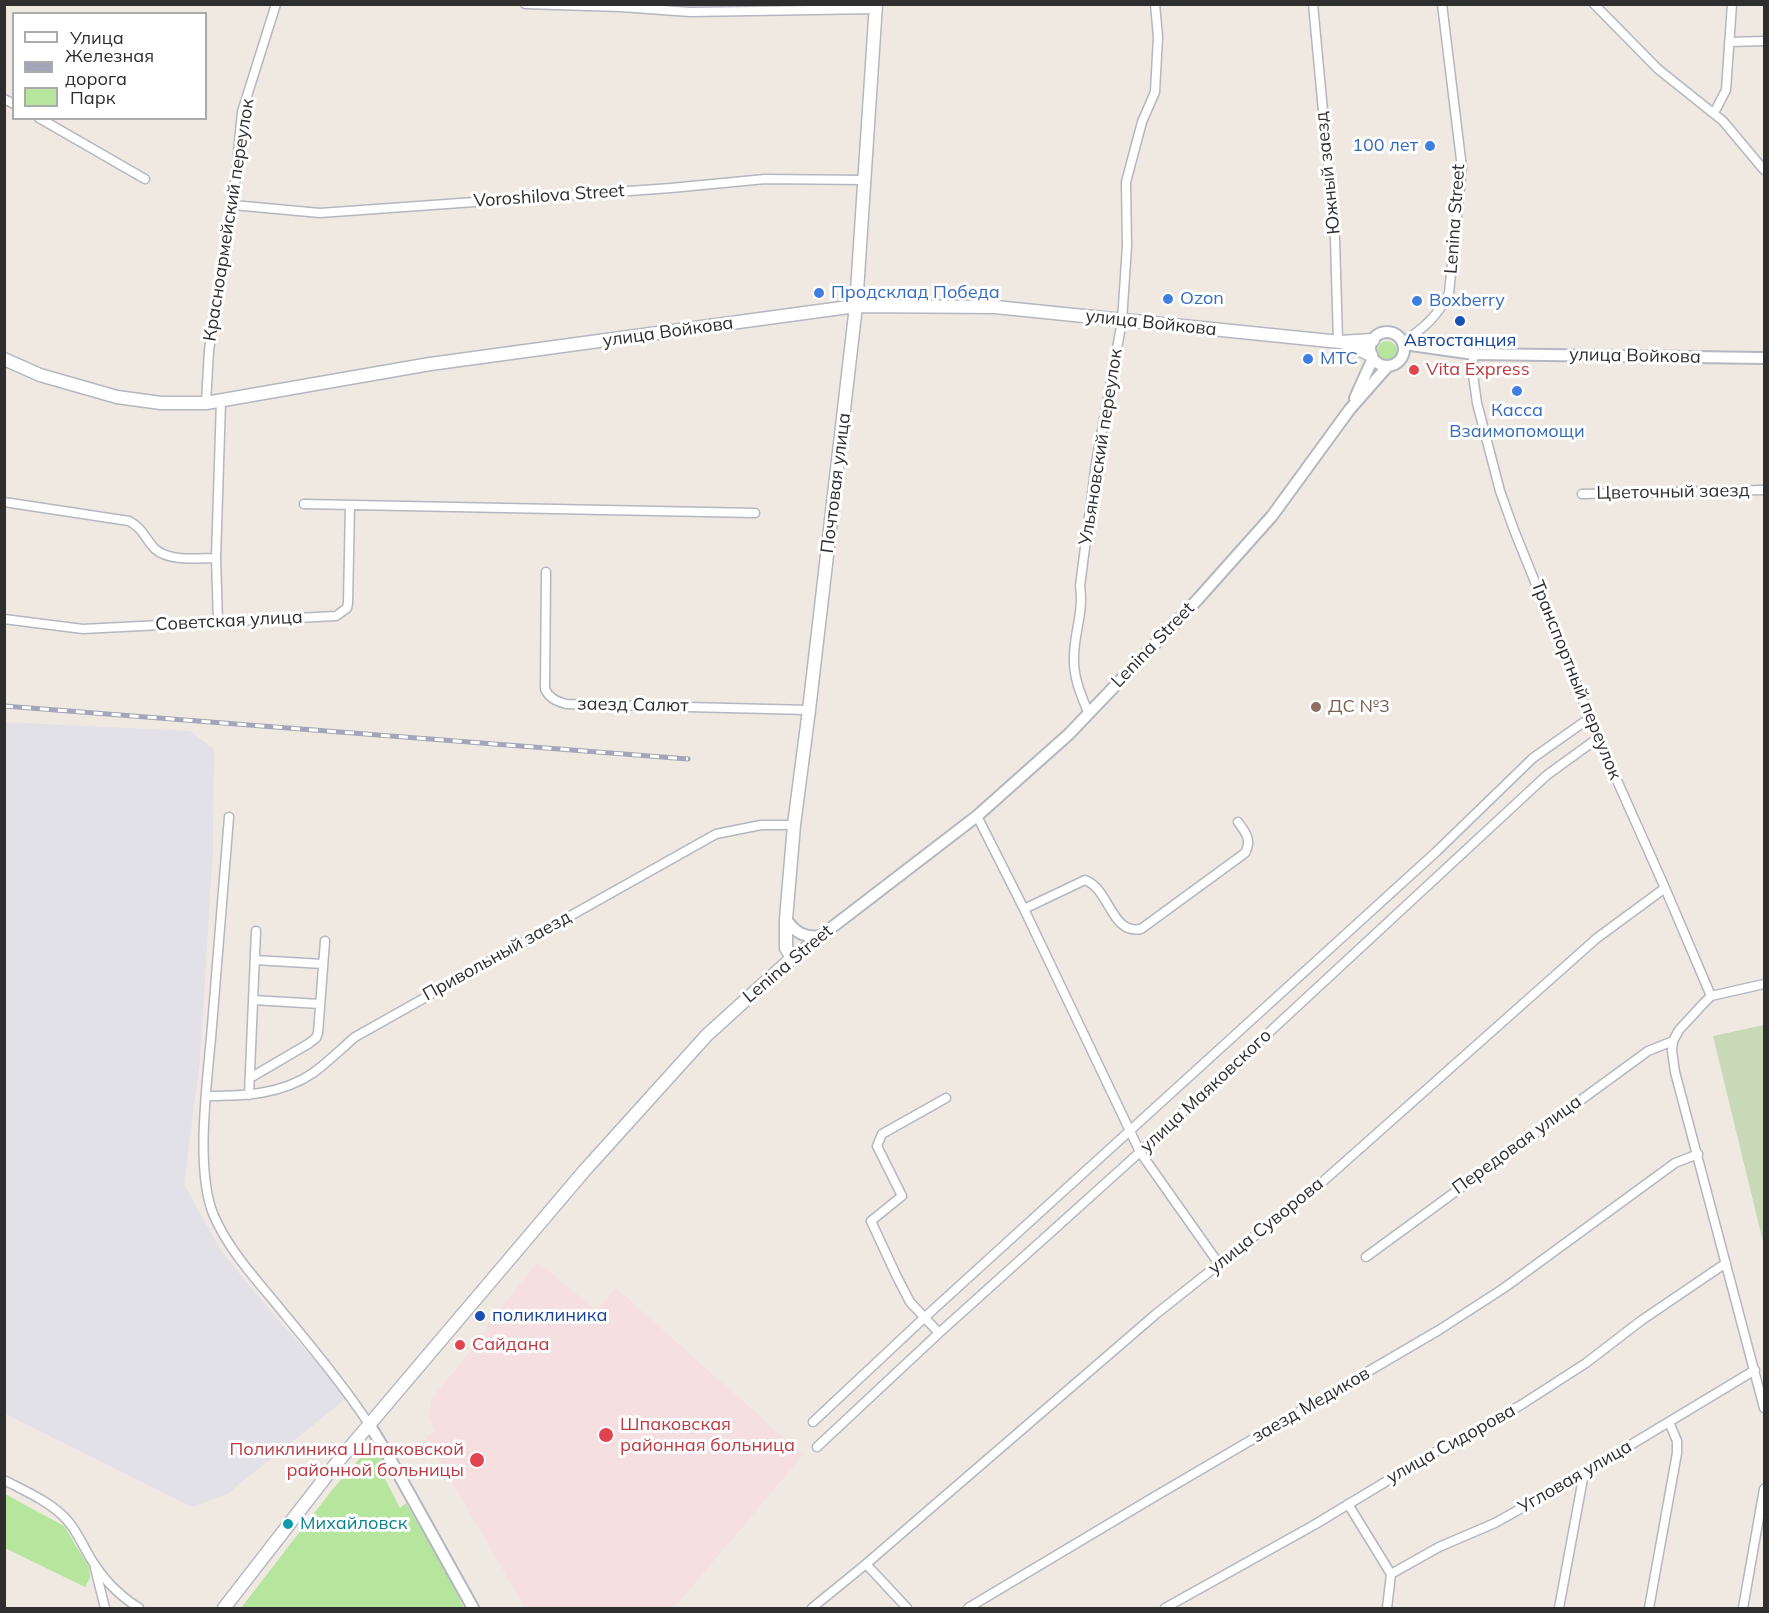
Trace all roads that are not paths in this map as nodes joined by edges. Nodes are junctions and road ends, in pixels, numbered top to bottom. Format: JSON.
{"nodes":[{"id":1,"x":276,"y":4,"type":"edge"},
{"id":2,"x":525,"y":4,"type":"edge"},
{"id":3,"x":1155,"y":4,"type":"edge"},
{"id":4,"x":1313,"y":4,"type":"edge"},
{"id":5,"x":1442,"y":4,"type":"edge"},
{"id":6,"x":1594,"y":4,"type":"edge"},
{"id":7,"x":1732,"y":4,"type":"edge"},
{"id":8,"x":875,"y":7,"type":"edge"},
{"id":9,"x":1764,"y":41,"type":"edge"},
{"id":10,"x":1729,"y":42,"type":"junction"},
{"id":11,"x":1714,"y":113,"type":"junction"},
{"id":12,"x":42,"y":120,"type":"edge"},
{"id":13,"x":1764,"y":170,"type":"edge"},
{"id":14,"x":145,"y":179,"type":"dead end"},
{"id":15,"x":865,"y":180,"type":"junction"},
{"id":16,"x":233,"y":205,"type":"junction"},
{"id":17,"x":856,"y":306,"type":"junction"},
{"id":18,"x":1122,"y":321,"type":"junction"},
{"id":19,"x":1372,"y":340,"type":"junction"},
{"id":20,"x":1339,"y":341,"type":"junction"},
{"id":21,"x":1404,"y":343,"type":"junction"},
{"id":22,"x":1434,"y":348,"type":"junction"},
{"id":23,"x":1474,"y":354,"type":"junction"},
{"id":24,"x":1372,"y":357,"type":"junction"},
{"id":25,"x":1402,"y":358,"type":"junction"},
{"id":26,"x":1764,"y":358,"type":"edge"},
{"id":27,"x":4,"y":359,"type":"edge"},
{"id":28,"x":1387,"y":367,"type":"junction"},
{"id":29,"x":221,"y":401,"type":"junction"},
{"id":30,"x":206,"y":403,"type":"junction"},
{"id":31,"x":1350,"y":409,"type":"junction"},
{"id":32,"x":1764,"y":490,"type":"edge"},
{"id":33,"x":1582,"y":494,"type":"dead end"},
{"id":34,"x":4,"y":502,"type":"edge"},
{"id":35,"x":304,"y":504,"type":"dead end"},
{"id":36,"x":350,"y":505,"type":"junction"},
{"id":37,"x":756,"y":513,"type":"dead end"},
{"id":38,"x":216,"y":558,"type":"junction"},
{"id":39,"x":546,"y":572,"type":"dead end"},
{"id":40,"x":4,"y":619,"type":"edge"},
{"id":41,"x":218,"y":622,"type":"junction"},
{"id":42,"x":809,"y":710,"type":"junction"},
{"id":43,"x":1088,"y":712,"type":"junction"},
{"id":44,"x":1591,"y":717,"type":"junction"},
{"id":45,"x":1598,"y":738,"type":"junction"},
{"id":46,"x":977,"y":816,"type":"junction"},
{"id":47,"x":229,"y":817,"type":"dead end"},
{"id":48,"x":1238,"y":822,"type":"dead end"},
{"id":49,"x":794,"y":825,"type":"junction"},
{"id":50,"x":1665,"y":888,"type":"junction"},
{"id":51,"x":1024,"y":909,"type":"junction"},
{"id":52,"x":786,"y":919,"type":"junction"},
{"id":53,"x":256,"y":931,"type":"dead end"},
{"id":54,"x":822,"y":936,"type":"junction"},
{"id":55,"x":325,"y":941,"type":"dead end"},
{"id":56,"x":792,"y":958,"type":"junction"},
{"id":57,"x":255,"y":960,"type":"junction"},
{"id":58,"x":323,"y":964,"type":"junction"},
{"id":59,"x":1764,"y":984,"type":"edge"},
{"id":60,"x":1711,"y":996,"type":"junction"},
{"id":61,"x":253,"y":1000,"type":"junction"},
{"id":62,"x":320,"y":1004,"type":"junction"},
{"id":63,"x":1673,"y":1041,"type":"junction"},
{"id":64,"x":250,"y":1078,"type":"junction"},
{"id":65,"x":249,"y":1095,"type":"junction"},
{"id":66,"x":206,"y":1096,"type":"junction"},
{"id":67,"x":946,"y":1098,"type":"dead end"},
{"id":68,"x":1130,"y":1130,"type":"junction"},
{"id":69,"x":1140,"y":1152,"type":"junction"},
{"id":70,"x":1698,"y":1154,"type":"junction"},
{"id":71,"x":1366,"y":1257,"type":"dead end"},
{"id":72,"x":1726,"y":1263,"type":"junction"},
{"id":73,"x":1219,"y":1264,"type":"junction"},
{"id":74,"x":924,"y":1318,"type":"junction"},
{"id":75,"x":939,"y":1333,"type":"junction"},
{"id":76,"x":1755,"y":1370,"type":"junction"},
{"id":77,"x":1764,"y":1408,"type":"edge"},
{"id":78,"x":813,"y":1422,"type":"dead end"},
{"id":79,"x":1669,"y":1422,"type":"junction"},
{"id":80,"x":369,"y":1424,"type":"junction"},
{"id":81,"x":817,"y":1447,"type":"dead end"},
{"id":82,"x":1584,"y":1473,"type":"junction"},
{"id":83,"x":4,"y":1480,"type":"edge"},
{"id":84,"x":1764,"y":1489,"type":"edge"},
{"id":85,"x":1348,"y":1504,"type":"junction"},
{"id":86,"x":93,"y":1562,"type":"junction"},
{"id":87,"x":866,"y":1564,"type":"junction"},
{"id":88,"x":1390,"y":1574,"type":"junction"},
{"id":89,"x":226,"y":1605,"type":"edge"},
{"id":90,"x":105,"y":1608,"type":"edge"},
{"id":91,"x":139,"y":1608,"type":"edge"},
{"id":92,"x":215,"y":1608,"type":"edge"},
{"id":93,"x":473,"y":1608,"type":"edge"},
{"id":94,"x":812,"y":1608,"type":"edge"},
{"id":95,"x":907,"y":1608,"type":"edge"},
{"id":96,"x":968,"y":1608,"type":"edge"},
{"id":97,"x":1165,"y":1608,"type":"edge"},
{"id":98,"x":1387,"y":1608,"type":"edge"},
{"id":99,"x":1559,"y":1608,"type":"edge"},
{"id":100,"x":1649,"y":1608,"type":"edge"},
{"id":101,"x":1743,"y":1608,"type":"edge"}],
"edges":[{"from":1,"to":16,"type":"street","name":"Красноармейский переулок"},
{"from":2,"to":8,"type":"street"},
{"from":3,"to":18,"type":"street","name":"Ульяновский переулок"},
{"from":4,"to":20,"type":"street","name":"Южный заезд"},
{"from":5,"to":21,"type":"street","name":"Lenina Street"},
{"from":6,"to":11,"type":"street"},
{"from":7,"to":10,"type":"street"},
{"from":8,"to":15,"type":"main road","name":"Почтовая улица"},
{"from":9,"to":10,"type":"street"},
{"from":10,"to":11,"type":"street"},
{"from":11,"to":13,"type":"street"},
{"from":12,"to":14,"type":"street"},
{"from":15,"to":16,"type":"street","name":"Voroshilova Street"},
{"from":15,"to":17,"type":"main road","name":"Почтовая улица"},
{"from":16,"to":30,"type":"street","name":"Красноармейский переулок"},
{"from":17,"to":18,"type":"main road","name":"улица Войкова"},
{"from":17,"to":29,"type":"main road","name":"улица Войкова"},
{"from":17,"to":42,"type":"main road","name":"Почтовая улица"},
{"from":18,"to":20,"type":"main road","name":"улица Войкова"},
{"from":18,"to":43,"type":"street","name":"Ульяновский переулок"},
{"from":19,"to":20,"type":"main road","name":"улица Войкова"},
{"from":19,"to":21,"type":"street"},
{"from":19,"to":24,"type":"street"},
{"from":20,"to":24,"type":"main road","name":"улица Войкова"},
{"from":21,"to":22,"type":"street","name":"улица Войкова"},
{"from":21,"to":25,"type":"street"},
{"from":22,"to":23,"type":"street","name":"улица Войкова"},
{"from":22,"to":25,"type":"street","name":"улица Войкова"},
{"from":23,"to":26,"type":"street","name":"улица Войкова"},
{"from":23,"to":44,"type":"street","name":"Транспортный переулок"},
{"from":24,"to":28,"type":"street"},
{"from":24,"to":31,"type":"street"},
{"from":25,"to":28,"type":"street"},
{"from":27,"to":30,"type":"main road","name":"улица Войкова"},
{"from":28,"to":31,"type":"street","name":"Lenina Street"},
{"from":29,"to":30,"type":"main road","name":"улица Войкова"},
{"from":29,"to":38,"type":"street"},
{"from":31,"to":43,"type":"street","name":"Lenina Street"},
{"from":32,"to":33,"type":"street","name":"Цветочный заезд"},
{"from":34,"to":38,"type":"street"},
{"from":35,"to":36,"type":"street"},
{"from":36,"to":37,"type":"street"},
{"from":36,"to":41,"type":"street","name":"Советская улица"},
{"from":38,"to":41,"type":"street"},
{"from":39,"to":42,"type":"street","name":"заезд Салют"},
{"from":40,"to":41,"type":"street","name":"Советская улица"},
{"from":42,"to":49,"type":"main road","name":"Почтовая улица"},
{"from":43,"to":46,"type":"street","name":"Lenina Street"},
{"from":44,"to":45,"type":"street","name":"Транспортный переулок"},
{"from":44,"to":68,"type":"street","name":"улица Маяковского"},
{"from":45,"to":50,"type":"street","name":"Транспортный переулок"},
{"from":45,"to":69,"type":"street","name":"улица Маяковского"},
{"from":46,"to":51,"type":"street"},
{"from":46,"to":54,"type":"street","name":"Lenina Street"},
{"from":47,"to":66,"type":"street"},
{"from":48,"to":51,"type":"street"},
{"from":49,"to":52,"type":"main road","name":"Почтовая улица"},
{"from":49,"to":65,"type":"street","name":"Привольный заезд"},
{"from":50,"to":60,"type":"street","name":"Транспортный переулок"},
{"from":50,"to":73,"type":"street","name":"улица Суворова"},
{"from":51,"to":68,"type":"street"},
{"from":52,"to":54,"type":"street"},
{"from":52,"to":56,"type":"main road","name":"Почтовая улица"},
{"from":53,"to":57,"type":"street"},
{"from":54,"to":56,"type":"street","name":"Lenina Street"},
{"from":55,"to":58,"type":"street"},
{"from":56,"to":80,"type":"main road","name":"Lenina Street"},
{"from":57,"to":58,"type":"street"},
{"from":57,"to":61,"type":"street"},
{"from":58,"to":62,"type":"street"},
{"from":59,"to":60,"type":"street"},
{"from":60,"to":63,"type":"street"},
{"from":61,"to":62,"type":"street"},
{"from":61,"to":64,"type":"street"},
{"from":62,"to":64,"type":"street"},
{"from":63,"to":70,"type":"street"},
{"from":63,"to":71,"type":"street","name":"Передовая улица"},
{"from":64,"to":65,"type":"street"},
{"from":65,"to":66,"type":"street","name":"Привольный заезд"},
{"from":66,"to":80,"type":"street"},
{"from":67,"to":74,"type":"street"},
{"from":68,"to":69,"type":"street"},
{"from":68,"to":74,"type":"street","name":"улица Маяковского"},
{"from":69,"to":73,"type":"street"},
{"from":69,"to":75,"type":"street","name":"улица Маяковского"},
{"from":70,"to":72,"type":"street"},
{"from":70,"to":96,"type":"street","name":"заезд Медиков"},
{"from":72,"to":76,"type":"street"},
{"from":72,"to":85,"type":"street","name":"улица Сидорова"},
{"from":73,"to":87,"type":"street","name":"улица Суворова"},
{"from":74,"to":75,"type":"street"},
{"from":74,"to":78,"type":"street","name":"улица Маяковского"},
{"from":75,"to":81,"type":"street","name":"улица Маяковского"},
{"from":76,"to":77,"type":"street"},
{"from":76,"to":79,"type":"street","name":"Угловая улица"},
{"from":79,"to":82,"type":"street","name":"Угловая улица"},
{"from":79,"to":100,"type":"street"},
{"from":80,"to":89,"type":"main road","name":"Lenina Street"},
{"from":80,"to":93,"type":"street"},
{"from":82,"to":88,"type":"street","name":"Угловая улица"},
{"from":82,"to":99,"type":"street"},
{"from":83,"to":86,"type":"street"},
{"from":84,"to":101,"type":"street"},
{"from":85,"to":88,"type":"street"},
{"from":85,"to":97,"type":"street","name":"улица Сидорова"},
{"from":86,"to":90,"type":"street"},
{"from":86,"to":91,"type":"street"},
{"from":87,"to":94,"type":"street","name":"улица Суворова"},
{"from":87,"to":95,"type":"street"},
{"from":88,"to":98,"type":"street"},
{"from":89,"to":92,"type":"main road"}]}
